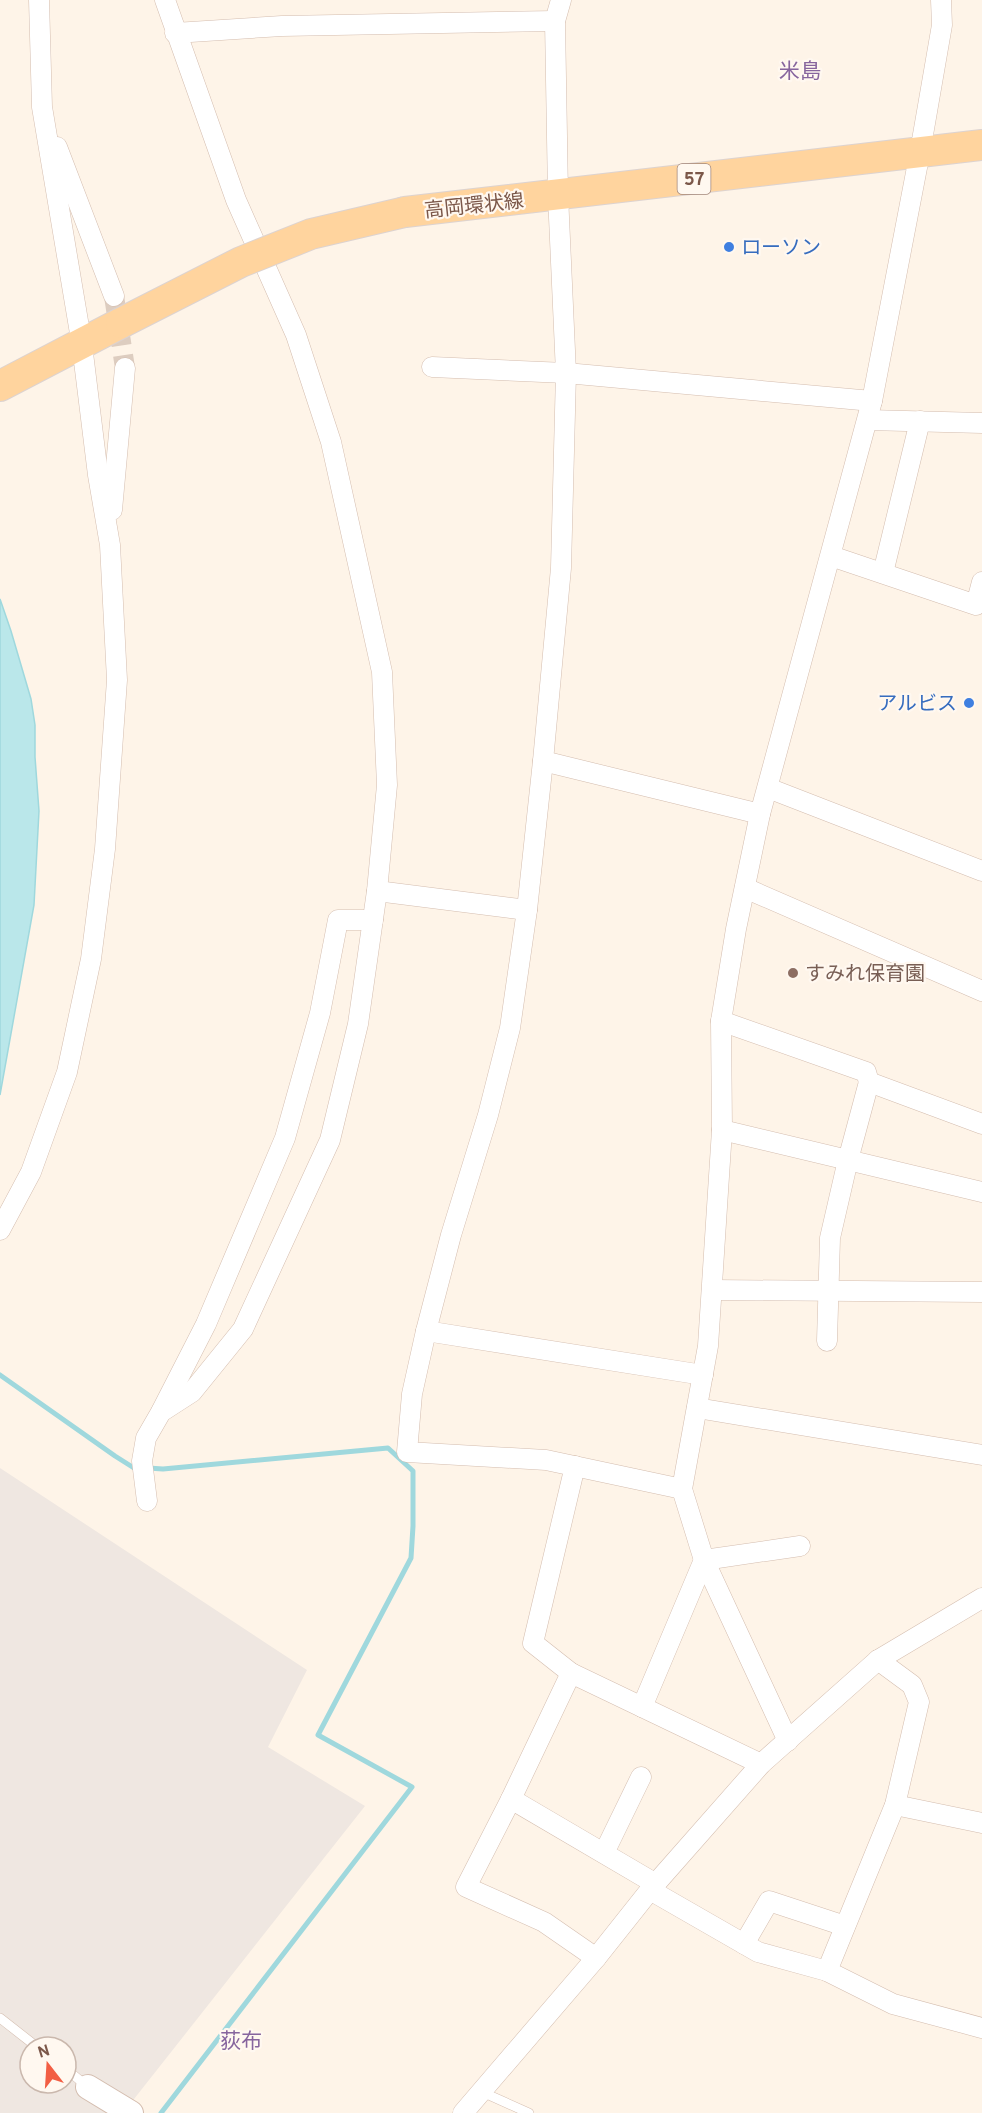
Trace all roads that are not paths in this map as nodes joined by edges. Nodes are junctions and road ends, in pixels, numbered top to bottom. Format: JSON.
{"nodes":[{"id":1,"x":39,"y":0,"type":"edge"},
{"id":2,"x":165,"y":0,"type":"edge"},
{"id":3,"x":561,"y":0,"type":"edge"},
{"id":4,"x":941,"y":0,"type":"edge"},
{"id":5,"x":555,"y":21,"type":"junction"},
{"id":6,"x":175,"y":33,"type":"junction"},
{"id":7,"x":42,"y":107,"type":"junction"},
{"id":8,"x":982,"y":145,"type":"edge"},
{"id":9,"x":920,"y":152,"type":"junction"},
{"id":10,"x":558,"y":195,"type":"junction"},
{"id":11,"x":118,"y":310,"type":"junction"},
{"id":12,"x":76,"y":348,"type":"junction"},
{"id":13,"x":432,"y":366,"type":"dead end"},
{"id":14,"x":125,"y":368,"type":"tunnel mouth"},
{"id":15,"x":566,"y":373,"type":"junction"},
{"id":16,"x":0,"y":386,"type":"edge"},
{"id":17,"x":870,"y":411,"type":"junction"},
{"id":18,"x":920,"y":421,"type":"junction"},
{"id":19,"x":982,"y":423,"type":"edge"},
{"id":20,"x":110,"y":545,"type":"junction"},
{"id":21,"x":831,"y":556,"type":"junction"},
{"id":22,"x":883,"y":573,"type":"junction"},
{"id":23,"x":982,"y":582,"type":"edge"},
{"id":24,"x":543,"y":761,"type":"junction"},
{"id":25,"x":768,"y":788,"type":"junction"},
{"id":26,"x":760,"y":814,"type":"junction"},
{"id":27,"x":982,"y":871,"type":"edge"},
{"id":28,"x":745,"y":888,"type":"junction"},
{"id":29,"x":377,"y":891,"type":"junction"},
{"id":30,"x":527,"y":910,"type":"junction"},
{"id":31,"x":373,"y":920,"type":"junction"},
{"id":32,"x":982,"y":991,"type":"edge"},
{"id":33,"x":721,"y":1021,"type":"junction"},
{"id":34,"x":870,"y":1082,"type":"junction"},
{"id":35,"x":982,"y":1124,"type":"edge"},
{"id":36,"x":722,"y":1130,"type":"junction"},
{"id":37,"x":848,"y":1160,"type":"junction"},
{"id":38,"x":982,"y":1192,"type":"edge"},
{"id":39,"x":0,"y":1230,"type":"edge"},
{"id":40,"x":712,"y":1290,"type":"junction"},
{"id":41,"x":827,"y":1291,"type":"junction"},
{"id":42,"x":982,"y":1292,"type":"edge"},
{"id":43,"x":426,"y":1331,"type":"junction"},
{"id":44,"x":827,"y":1341,"type":"dead end"},
{"id":45,"x":703,"y":1375,"type":"junction"},
{"id":46,"x":697,"y":1408,"type":"junction"},
{"id":47,"x":161,"y":1412,"type":"junction"},
{"id":48,"x":982,"y":1455,"type":"edge"},
{"id":49,"x":575,"y":1467,"type":"junction"},
{"id":50,"x":682,"y":1490,"type":"junction"},
{"id":51,"x":147,"y":1501,"type":"dead end"},
{"id":52,"x":800,"y":1546,"type":"dead end"},
{"id":53,"x":704,"y":1560,"type":"junction"},
{"id":54,"x":982,"y":1598,"type":"edge"},
{"id":55,"x":878,"y":1660,"type":"junction"},
{"id":56,"x":570,"y":1673,"type":"junction"},
{"id":57,"x":642,"y":1707,"type":"junction"},
{"id":58,"x":788,"y":1741,"type":"junction"},
{"id":59,"x":761,"y":1764,"type":"junction"},
{"id":60,"x":641,"y":1778,"type":"dead end"},
{"id":61,"x":511,"y":1799,"type":"junction"},
{"id":62,"x":895,"y":1805,"type":"junction"},
{"id":63,"x":982,"y":1823,"type":"edge"},
{"id":64,"x":604,"y":1853,"type":"junction"},
{"id":65,"x":653,"y":1887,"type":"junction"},
{"id":66,"x":845,"y":1926,"type":"junction"},
{"id":67,"x":744,"y":1944,"type":"junction"},
{"id":68,"x":596,"y":1958,"type":"junction"},
{"id":69,"x":827,"y":1971,"type":"junction"},
{"id":70,"x":0,"y":2018,"type":"edge"},
{"id":71,"x":982,"y":2028,"type":"edge"},
{"id":72,"x":22,"y":2035,"type":"edge"},
{"id":73,"x":78,"y":2079,"type":"edge"},
{"id":74,"x":88,"y":2087,"type":"joint"},
{"id":75,"x":482,"y":2092,"type":"junction"},
{"id":76,"x":131,"y":2113,"type":"edge"},
{"id":77,"x":463,"y":2113,"type":"edge"},
{"id":78,"x":529,"y":2113,"type":"edge"}],
"edges":[{"from":1,"to":7,"type":"street"},
{"from":2,"to":6,"type":"street"},
{"from":3,"to":5,"type":"street"},
{"from":4,"to":9,"type":"street"},
{"from":5,"to":6,"type":"street"},
{"from":5,"to":10,"type":"street"},
{"from":6,"to":29,"type":"street"},
{"from":7,"to":11,"type":"street"},
{"from":7,"to":12,"type":"street"},
{"from":8,"to":9,"type":"main road","name":"高岡環状線","number":"57"},
{"from":9,"to":10,"type":"main road","name":"高岡環状線","number":"57"},
{"from":9,"to":17,"type":"street"},
{"from":10,"to":11,"type":"main road","name":"高岡環状線","number":"57","bridge":true},
{"from":10,"to":15,"type":"street"},
{"from":11,"to":12,"type":"main road","name":"高岡環状線","number":"57"},
{"from":12,"to":16,"type":"main road","name":"高岡環状線","number":"57"},
{"from":12,"to":20,"type":"street"},
{"from":13,"to":15,"type":"street"},
{"from":14,"to":20,"type":"street"},
{"from":15,"to":17,"type":"street"},
{"from":15,"to":24,"type":"street"},
{"from":17,"to":18,"type":"street"},
{"from":17,"to":21,"type":"street"},
{"from":18,"to":19,"type":"street"},
{"from":18,"to":22,"type":"street"},
{"from":20,"to":39,"type":"street"},
{"from":21,"to":22,"type":"street"},
{"from":21,"to":25,"type":"street"},
{"from":22,"to":23,"type":"street"},
{"from":24,"to":26,"type":"street"},
{"from":24,"to":30,"type":"street"},
{"from":25,"to":26,"type":"street"},
{"from":25,"to":27,"type":"street"},
{"from":26,"to":28,"type":"street"},
{"from":28,"to":32,"type":"street"},
{"from":28,"to":33,"type":"street"},
{"from":29,"to":30,"type":"street"},
{"from":29,"to":31,"type":"street"},
{"from":30,"to":43,"type":"street"},
{"from":31,"to":47,"type":"street"},
{"from":31,"to":47,"type":"street"},
{"from":33,"to":34,"type":"street"},
{"from":33,"to":36,"type":"street"},
{"from":34,"to":35,"type":"street"},
{"from":34,"to":37,"type":"street"},
{"from":36,"to":37,"type":"street"},
{"from":36,"to":40,"type":"street"},
{"from":37,"to":38,"type":"street"},
{"from":37,"to":41,"type":"street"},
{"from":40,"to":41,"type":"street"},
{"from":40,"to":45,"type":"street"},
{"from":41,"to":42,"type":"street"},
{"from":41,"to":44,"type":"street"},
{"from":43,"to":45,"type":"street"},
{"from":43,"to":49,"type":"street"},
{"from":45,"to":46,"type":"street"},
{"from":46,"to":48,"type":"street"},
{"from":46,"to":50,"type":"street"},
{"from":47,"to":51,"type":"street"},
{"from":49,"to":50,"type":"street"},
{"from":49,"to":56,"type":"street"},
{"from":50,"to":53,"type":"street"},
{"from":52,"to":53,"type":"street"},
{"from":53,"to":57,"type":"street"},
{"from":53,"to":58,"type":"street"},
{"from":54,"to":55,"type":"street"},
{"from":55,"to":58,"type":"street"},
{"from":55,"to":62,"type":"street"},
{"from":56,"to":57,"type":"street"},
{"from":56,"to":61,"type":"street"},
{"from":57,"to":59,"type":"street"},
{"from":58,"to":59,"type":"street"},
{"from":59,"to":65,"type":"street"},
{"from":60,"to":64,"type":"street"},
{"from":61,"to":64,"type":"street"},
{"from":61,"to":68,"type":"street"},
{"from":62,"to":63,"type":"street"},
{"from":62,"to":66,"type":"street"},
{"from":64,"to":65,"type":"street"},
{"from":65,"to":67,"type":"street"},
{"from":65,"to":68,"type":"street"},
{"from":66,"to":67,"type":"street"},
{"from":66,"to":69,"type":"street"},
{"from":67,"to":69,"type":"street"},
{"from":68,"to":75,"type":"street"},
{"from":69,"to":71,"type":"street"},
{"from":70,"to":72,"type":"lane"},
{"from":73,"to":74,"type":"lane"},
{"from":74,"to":76,"type":"street"},
{"from":75,"to":77,"type":"street"},
{"from":75,"to":78,"type":"lane"}]}
